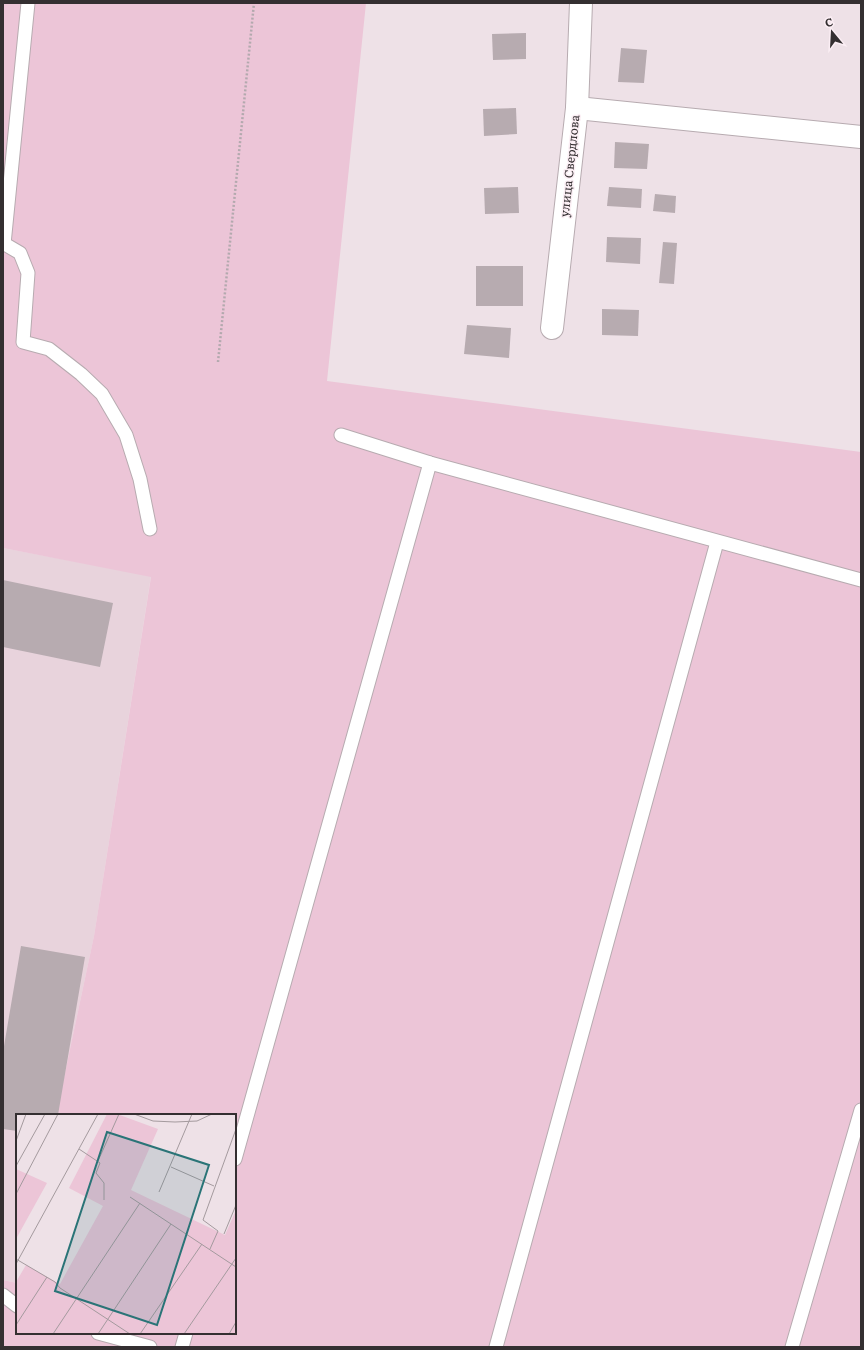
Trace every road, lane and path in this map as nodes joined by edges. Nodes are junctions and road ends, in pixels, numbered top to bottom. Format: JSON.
{"nodes":[{"id":1,"x":28,"y":3,"type":"edge"},
{"id":2,"x":254,"y":3,"type":"edge"},
{"id":3,"x":581,"y":3,"type":"edge"},
{"id":4,"x":577,"y":108,"type":"junction"},
{"id":5,"x":861,"y":136,"type":"edge"},
{"id":6,"x":4,"y":244,"type":"edge"},
{"id":7,"x":552,"y":328,"type":"dead end"},
{"id":8,"x":218,"y":362,"type":"dead end"},
{"id":9,"x":341,"y":435,"type":"dead end"},
{"id":10,"x":430,"y":463,"type":"junction"},
{"id":11,"x":150,"y":529,"type":"dead end"},
{"id":12,"x":717,"y":542,"type":"junction"},
{"id":13,"x":861,"y":580,"type":"edge"},
{"id":14,"x":861,"y":1110,"type":"edge"},
{"id":15,"x":236,"y":1154,"type":"edge"},
{"id":16,"x":3,"y":1295,"type":"edge"},
{"id":17,"x":16,"y":1305,"type":"edge"},
{"id":18,"x":102,"y":1334,"type":"edge"},
{"id":19,"x":186,"y":1334,"type":"edge"},
{"id":20,"x":150,"y":1347,"type":"edge"},
{"id":21,"x":182,"y":1347,"type":"edge"},
{"id":22,"x":496,"y":1347,"type":"edge"},
{"id":23,"x":792,"y":1347,"type":"edge"}],
"edges":[{"from":1,"to":6,"type":"lane"},
{"from":2,"to":8,"type":"path"},
{"from":3,"to":4,"type":"street","name":"улица Свердлова"},
{"from":4,"to":5,"type":"street"},
{"from":4,"to":7,"type":"street","name":"улица Свердлова"},
{"from":6,"to":11,"type":"lane"},
{"from":9,"to":10,"type":"lane"},
{"from":10,"to":12,"type":"lane"},
{"from":10,"to":15,"type":"lane"},
{"from":12,"to":13,"type":"lane"},
{"from":12,"to":22,"type":"lane"},
{"from":14,"to":23,"type":"lane"},
{"from":16,"to":17,"type":"lane"},
{"from":18,"to":20,"type":"lane"},
{"from":19,"to":21,"type":"lane"}]}
